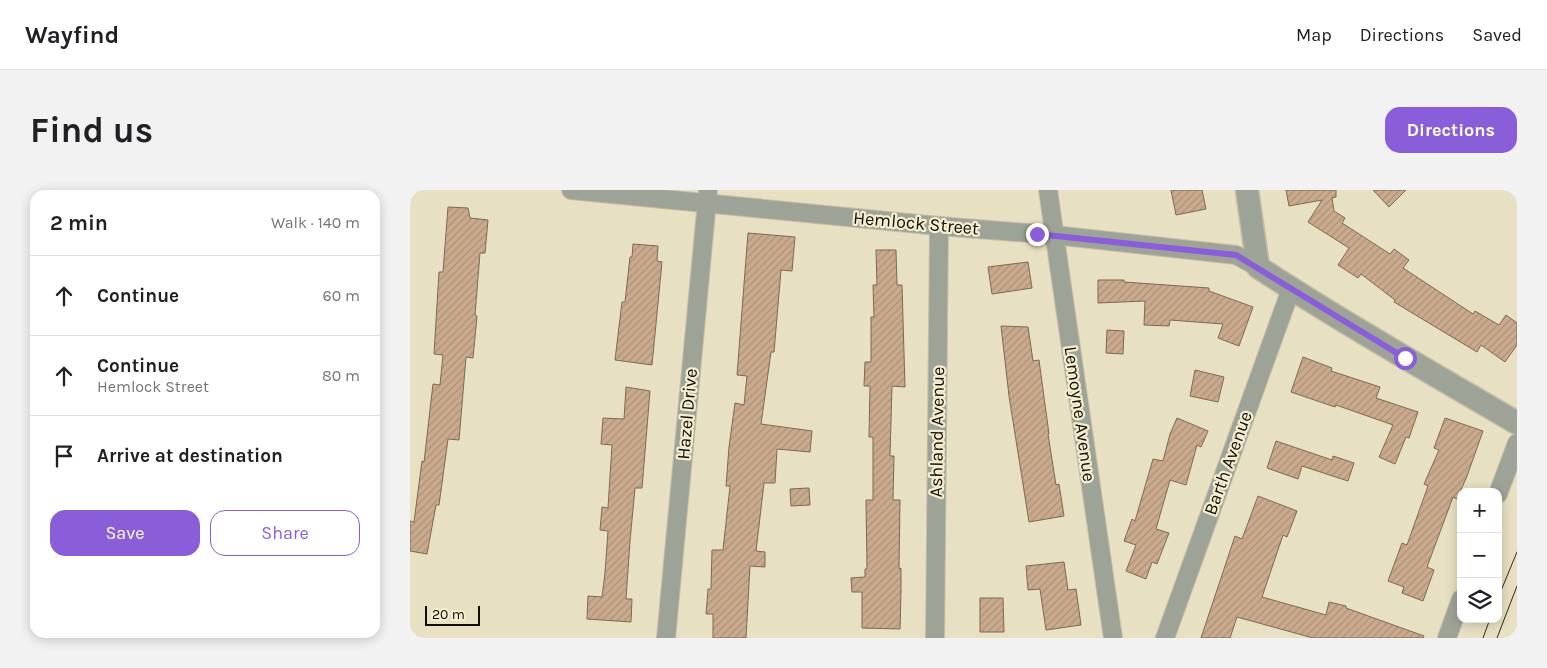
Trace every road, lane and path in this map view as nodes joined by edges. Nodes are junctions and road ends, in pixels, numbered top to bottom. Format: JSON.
{"nodes":[{"id":1,"x":571,"y":190,"type":"edge"},
{"id":2,"x":1048,"y":190,"type":"edge"},
{"id":3,"x":1247,"y":190,"type":"edge"},
{"id":4,"x":707,"y":196,"type":"edge"},
{"id":5,"x":940,"y":226,"type":"junction"},
{"id":6,"x":1054,"y":235,"type":"junction"},
{"id":7,"x":1258,"y":267,"type":"junction"},
{"id":8,"x":1291,"y":289,"type":"junction"},
{"id":9,"x":1517,"y":422,"type":"edge"},
{"id":10,"x":1517,"y":443,"type":"edge"},
{"id":11,"x":1500,"y":488,"type":"edge"},
{"id":12,"x":1457,"y":610,"type":"edge"},
{"id":13,"x":666,"y":638,"type":"edge"},
{"id":14,"x":935,"y":638,"type":"edge"},
{"id":15,"x":1113,"y":638,"type":"edge"},
{"id":16,"x":1165,"y":638,"type":"edge"},
{"id":17,"x":1447,"y":638,"type":"edge"}],
"edges":[{"from":1,"to":4,"type":"street","name":"Hemlock Street"},
{"from":2,"to":6,"type":"street","name":"Lemoyne Avenue"},
{"from":3,"to":7,"type":"street"},
{"from":4,"to":5,"type":"street","name":"Hemlock Street"},
{"from":4,"to":13,"type":"street","name":"Hazel Drive"},
{"from":5,"to":6,"type":"street","name":"Hemlock Street"},
{"from":5,"to":14,"type":"street","name":"Ashland Avenue"},
{"from":6,"to":7,"type":"street","name":"Hemlock Street"},
{"from":6,"to":15,"type":"street","name":"Lemoyne Avenue"},
{"from":7,"to":8,"type":"street"},
{"from":8,"to":9,"type":"street"},
{"from":8,"to":16,"type":"street","name":"Barth Avenue"},
{"from":10,"to":11,"type":"street"},
{"from":12,"to":17,"type":"street"}]}
